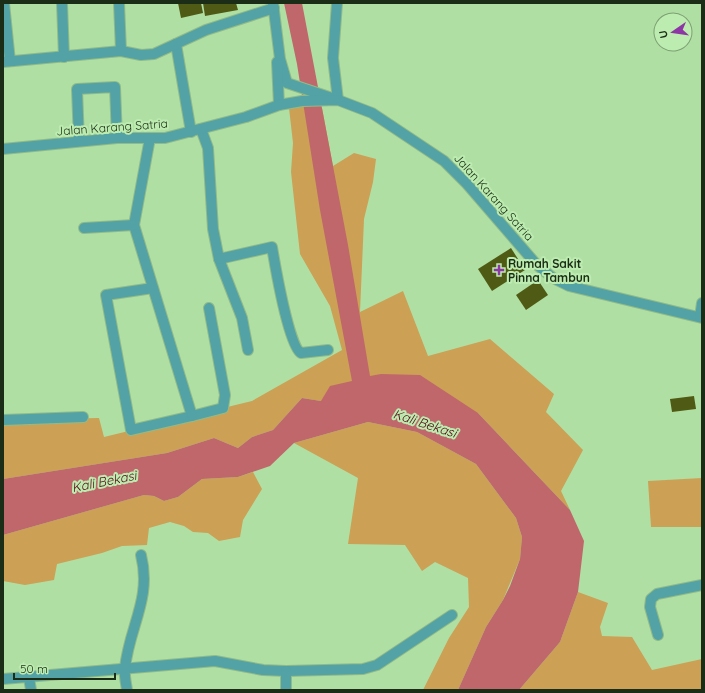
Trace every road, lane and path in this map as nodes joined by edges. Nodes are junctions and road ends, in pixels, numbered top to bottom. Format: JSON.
{"nodes":[{"id":1,"x":4,"y":3,"type":"edge"},
{"id":2,"x":62,"y":3,"type":"edge"},
{"id":3,"x":119,"y":3,"type":"edge"},
{"id":4,"x":338,"y":3,"type":"edge"},
{"id":5,"x":273,"y":5,"type":"edge"},
{"id":6,"x":176,"y":44,"type":"junction"},
{"id":7,"x":121,"y":51,"type":"junction"},
{"id":8,"x":64,"y":58,"type":"junction"},
{"id":9,"x":6,"y":61,"type":"edge"},
{"id":10,"x":338,"y":100,"type":"junction"},
{"id":11,"x":279,"y":105,"type":"junction"},
{"id":12,"x":201,"y":129,"type":"junction"},
{"id":13,"x":190,"y":132,"type":"junction"},
{"id":14,"x":117,"y":138,"type":"junction"},
{"id":15,"x":150,"y":138,"type":"junction"},
{"id":16,"x":79,"y":141,"type":"junction"},
{"id":17,"x":3,"y":149,"type":"edge"},
{"id":18,"x":134,"y":225,"type":"junction"},
{"id":19,"x":84,"y":228,"type":"dead end"},
{"id":20,"x":219,"y":259,"type":"junction"},
{"id":21,"x":153,"y":288,"type":"junction"},
{"id":22,"x":702,"y":303,"type":"edge"},
{"id":23,"x":209,"y":308,"type":"dead end"},
{"id":24,"x":701,"y":318,"type":"edge"},
{"id":25,"x":248,"y":350,"type":"dead end"},
{"id":26,"x":328,"y":350,"type":"dead end"},
{"id":27,"x":192,"y":416,"type":"junction"},
{"id":28,"x":83,"y":417,"type":"dead end"},
{"id":29,"x":3,"y":420,"type":"edge"},
{"id":30,"x":141,"y":555,"type":"dead end"},
{"id":31,"x":702,"y":585,"type":"edge"},
{"id":32,"x":452,"y":615,"type":"dead end"},
{"id":33,"x":658,"y":635,"type":"dead end"},
{"id":34,"x":125,"y":668,"type":"junction"},
{"id":35,"x":286,"y":671,"type":"junction"},
{"id":36,"x":29,"y":678,"type":"junction"},
{"id":37,"x":3,"y":679,"type":"edge"},
{"id":38,"x":31,"y":690,"type":"edge"},
{"id":39,"x":127,"y":690,"type":"edge"},
{"id":40,"x":286,"y":690,"type":"edge"}],
"edges":[{"from":1,"to":9,"type":"street"},
{"from":2,"to":8,"type":"street"},
{"from":3,"to":7,"type":"street"},
{"from":4,"to":10,"type":"street"},
{"from":5,"to":6,"type":"street"},
{"from":5,"to":10,"type":"street"},
{"from":5,"to":11,"type":"street"},
{"from":6,"to":7,"type":"street"},
{"from":6,"to":13,"type":"street"},
{"from":7,"to":8,"type":"street"},
{"from":8,"to":9,"type":"street"},
{"from":10,"to":11,"type":"street","name":"Jalan Karang Satria"},
{"from":10,"to":24,"type":"street","name":"Jalan Karang Satria"},
{"from":11,"to":12,"type":"street","name":"Jalan Karang Satria"},
{"from":12,"to":13,"type":"street","name":"Jalan Karang Satria"},
{"from":12,"to":20,"type":"street"},
{"from":13,"to":15,"type":"street","name":"Jalan Karang Satria"},
{"from":14,"to":15,"type":"street","name":"Jalan Karang Satria"},
{"from":14,"to":16,"type":"street","name":"Jalan Karang Satria"},
{"from":14,"to":16,"type":"street"},
{"from":15,"to":18,"type":"street"},
{"from":16,"to":17,"type":"street","name":"Jalan Karang Satria"},
{"from":18,"to":19,"type":"street"},
{"from":18,"to":21,"type":"street"},
{"from":20,"to":25,"type":"street"},
{"from":20,"to":26,"type":"street"},
{"from":21,"to":27,"type":"street"},
{"from":21,"to":27,"type":"street"},
{"from":22,"to":24,"type":"street"},
{"from":23,"to":27,"type":"street"},
{"from":28,"to":29,"type":"street"},
{"from":30,"to":34,"type":"street"},
{"from":31,"to":33,"type":"street"},
{"from":32,"to":35,"type":"street"},
{"from":34,"to":35,"type":"street"},
{"from":34,"to":36,"type":"street"},
{"from":34,"to":39,"type":"street"},
{"from":35,"to":40,"type":"street"},
{"from":36,"to":37,"type":"street"},
{"from":36,"to":38,"type":"street"}]}
